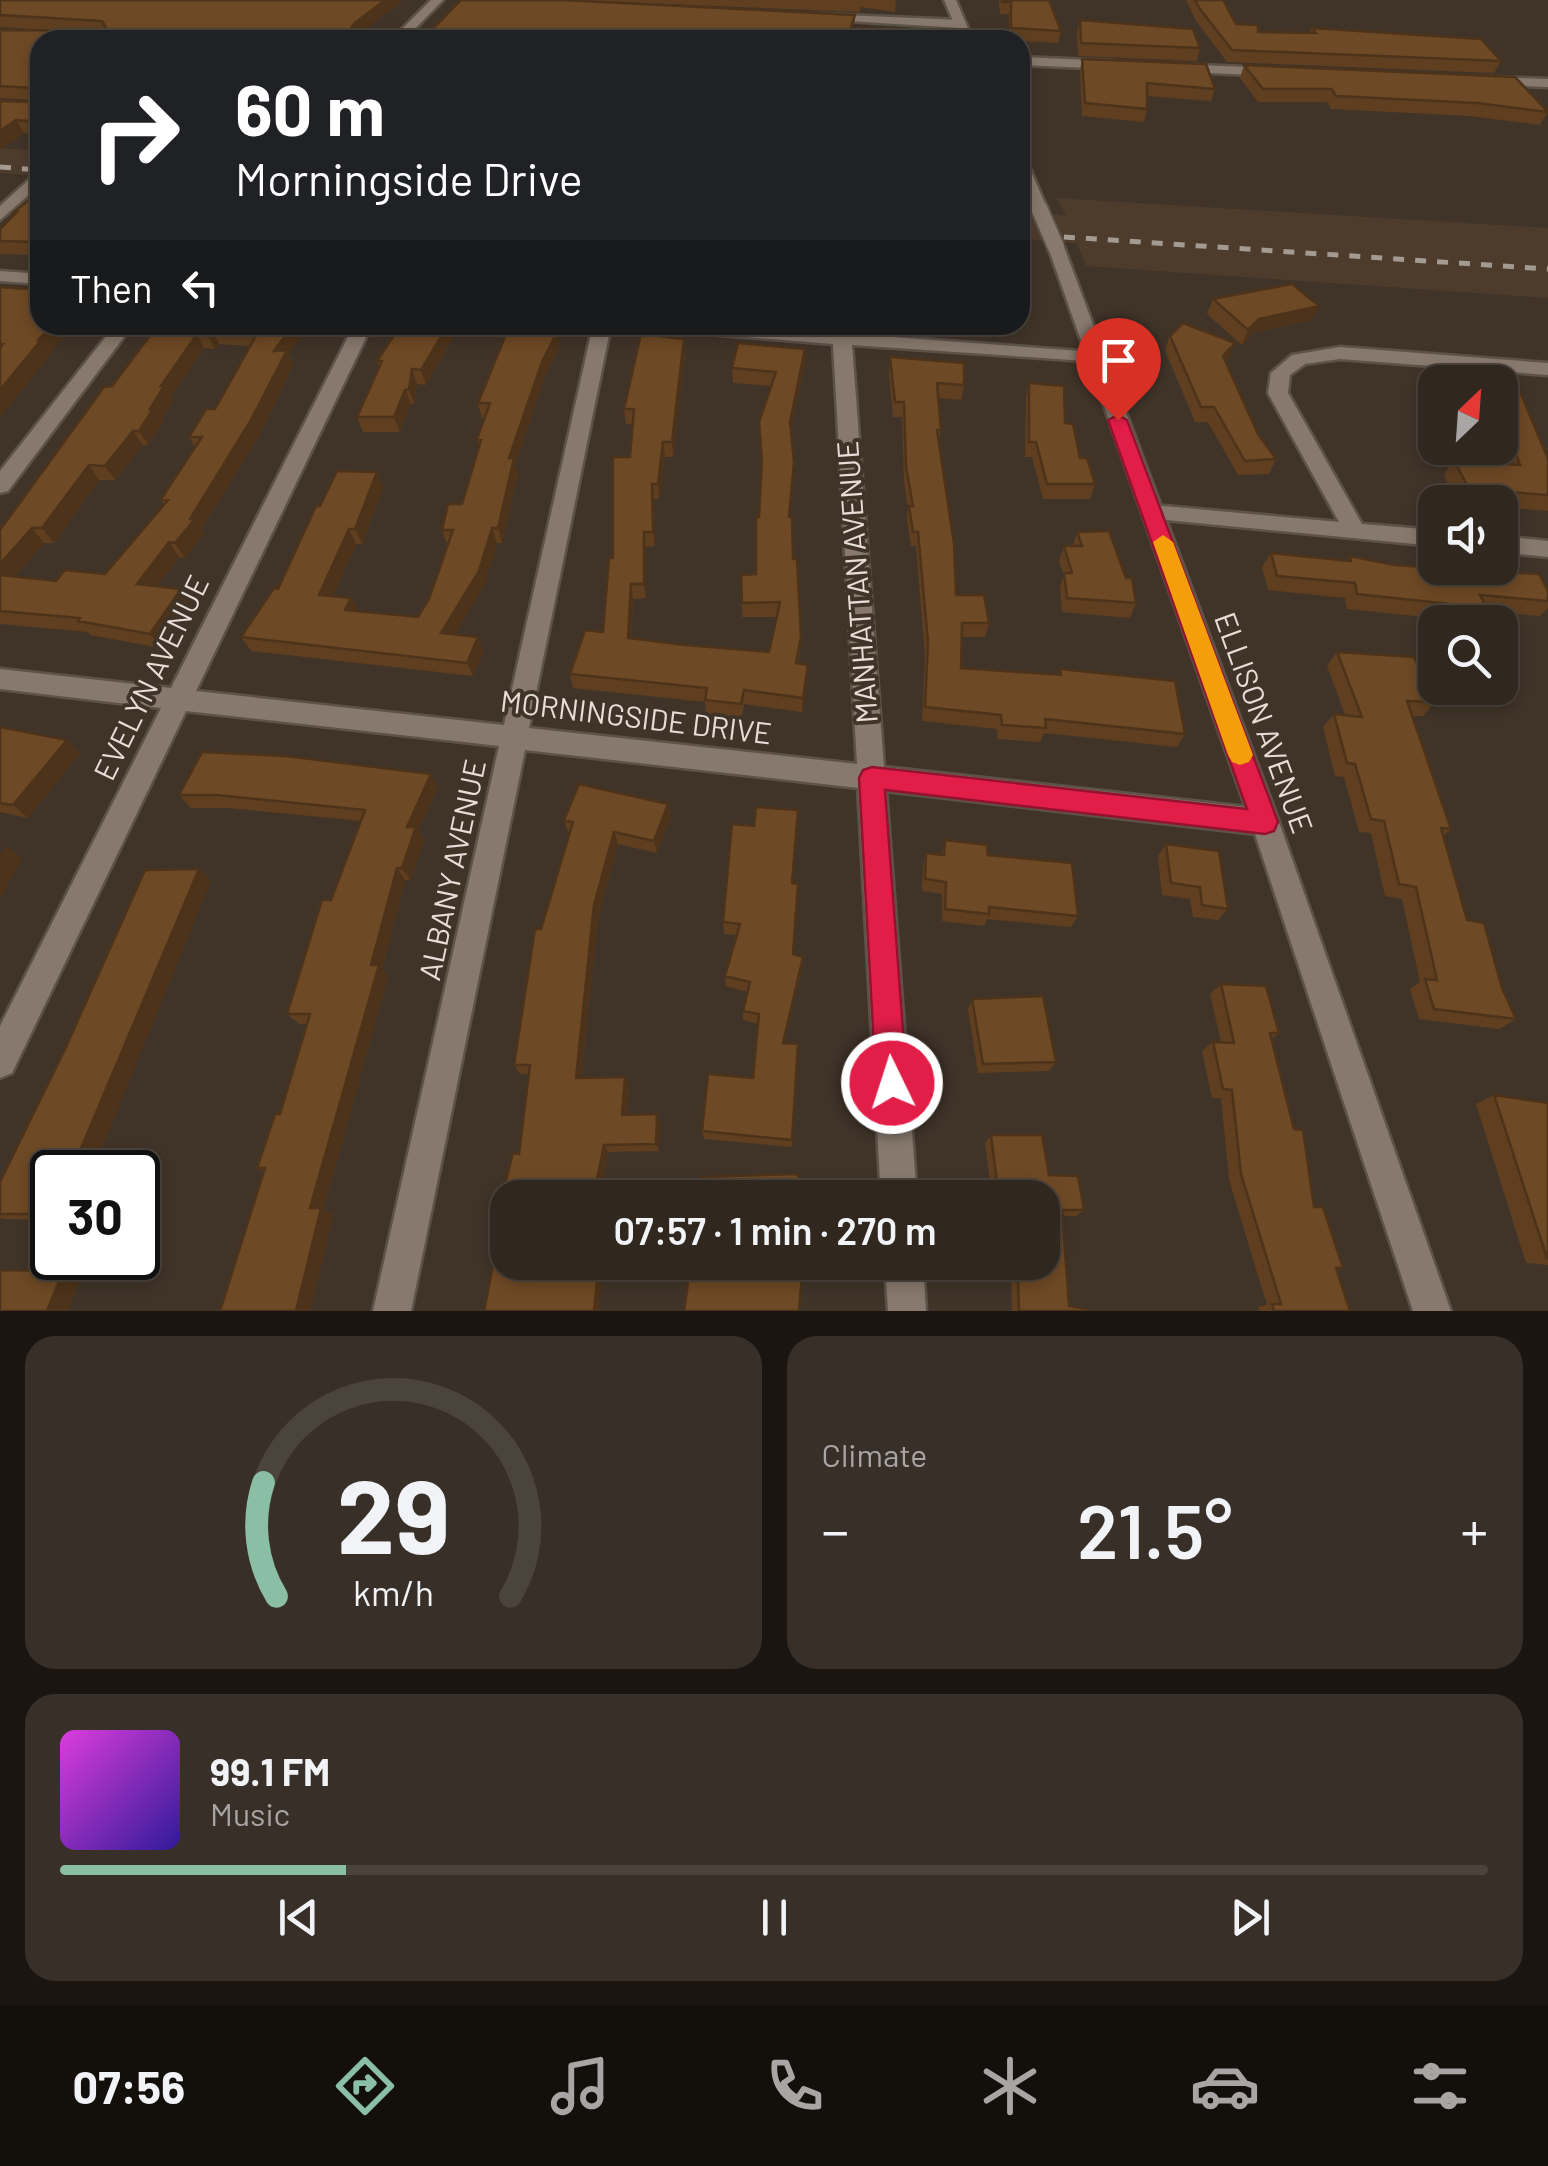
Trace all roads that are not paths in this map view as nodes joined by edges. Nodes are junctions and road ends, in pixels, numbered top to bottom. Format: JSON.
{"nodes":[{"id":1,"x":437,"y":0,"type":"edge"},
{"id":2,"x":950,"y":0,"type":"edge"},
{"id":3,"x":802,"y":16,"type":"edge"},
{"id":4,"x":960,"y":24,"type":"junction"},
{"id":5,"x":406,"y":30,"type":"edge"},
{"id":6,"x":963,"y":30,"type":"edge"},
{"id":7,"x":1030,"y":61,"type":"edge"},
{"id":8,"x":1137,"y":66,"type":"edge"},
{"id":9,"x":1157,"y":67,"type":"edge"},
{"id":10,"x":1294,"y":73,"type":"edge"},
{"id":11,"x":1470,"y":80,"type":"edge"},
{"id":12,"x":1548,"y":84,"type":"edge"},
{"id":13,"x":30,"y":187,"type":"edge"},
{"id":14,"x":1030,"y":187,"type":"edge"},
{"id":15,"x":0,"y":216,"type":"edge"},
{"id":16,"x":0,"y":276,"type":"edge"},
{"id":17,"x":30,"y":278,"type":"edge"},
{"id":18,"x":116,"y":335,"type":"edge"},
{"id":19,"x":358,"y":335,"type":"edge"},
{"id":20,"x":600,"y":335,"type":"edge"},
{"id":21,"x":841,"y":335,"type":"edge"},
{"id":22,"x":870,"y":335,"type":"edge"},
{"id":23,"x":1094,"y":358,"type":"junction"},
{"id":24,"x":1548,"y":368,"type":"edge"},
{"id":25,"x":0,"y":486,"type":"edge"},
{"id":26,"x":1152,"y":513,"type":"junction"},
{"id":27,"x":1355,"y":531,"type":"junction"},
{"id":28,"x":1418,"y":537,"type":"edge"},
{"id":29,"x":1518,"y":546,"type":"edge"},
{"id":30,"x":1548,"y":548,"type":"edge"},
{"id":31,"x":0,"y":679,"type":"edge"},
{"id":32,"x":178,"y":699,"type":"junction"},
{"id":33,"x":515,"y":737,"type":"junction"},
{"id":34,"x":872,"y":778,"type":"junction"},
{"id":35,"x":1265,"y":822,"type":"junction"},
{"id":36,"x":0,"y":1061,"type":"edge"},
{"id":37,"x":898,"y":1180,"type":"edge"},
{"id":38,"x":905,"y":1280,"type":"edge"},
{"id":39,"x":392,"y":1311,"type":"edge"},
{"id":40,"x":907,"y":1311,"type":"edge"},
{"id":41,"x":1432,"y":1311,"type":"edge"}],
"edges":[{"from":1,"to":5,"type":"street"},
{"from":2,"to":4,"type":"street"},
{"from":3,"to":4,"type":"street"},
{"from":4,"to":6,"type":"street"},
{"from":7,"to":8,"type":"street"},
{"from":9,"to":10,"type":"street"},
{"from":11,"to":12,"type":"street"},
{"from":13,"to":15,"type":"street"},
{"from":14,"to":23,"type":"street","name":"ELLISON AVENUE","bridge":true},
{"from":16,"to":17,"type":"street"},
{"from":18,"to":25,"type":"street"},
{"from":19,"to":32,"type":"street","name":"EVELYN AVENUE"},
{"from":20,"to":33,"type":"street","name":"ALBANY AVENUE"},
{"from":21,"to":34,"type":"street","name":"MANHATTAN AVENUE"},
{"from":22,"to":23,"type":"street"},
{"from":23,"to":26,"type":"street","name":"ELLISON AVENUE"},
{"from":24,"to":27,"type":"street"},
{"from":26,"to":27,"type":"street"},
{"from":26,"to":35,"type":"street","name":"ELLISON AVENUE"},
{"from":27,"to":28,"type":"street"},
{"from":29,"to":30,"type":"street"},
{"from":31,"to":32,"type":"street","name":"MORNINGSIDE DRIVE"},
{"from":32,"to":33,"type":"street","name":"MORNINGSIDE DRIVE"},
{"from":32,"to":36,"type":"street","name":"EVELYN AVENUE"},
{"from":33,"to":34,"type":"street","name":"MORNINGSIDE DRIVE"},
{"from":33,"to":39,"type":"street","name":"ALBANY AVENUE"},
{"from":34,"to":35,"type":"street","name":"MORNINGSIDE DRIVE"},
{"from":34,"to":37,"type":"street","name":"MANHATTAN AVENUE"},
{"from":35,"to":41,"type":"street","name":"ELLISON AVENUE"},
{"from":38,"to":40,"type":"street"}]}
